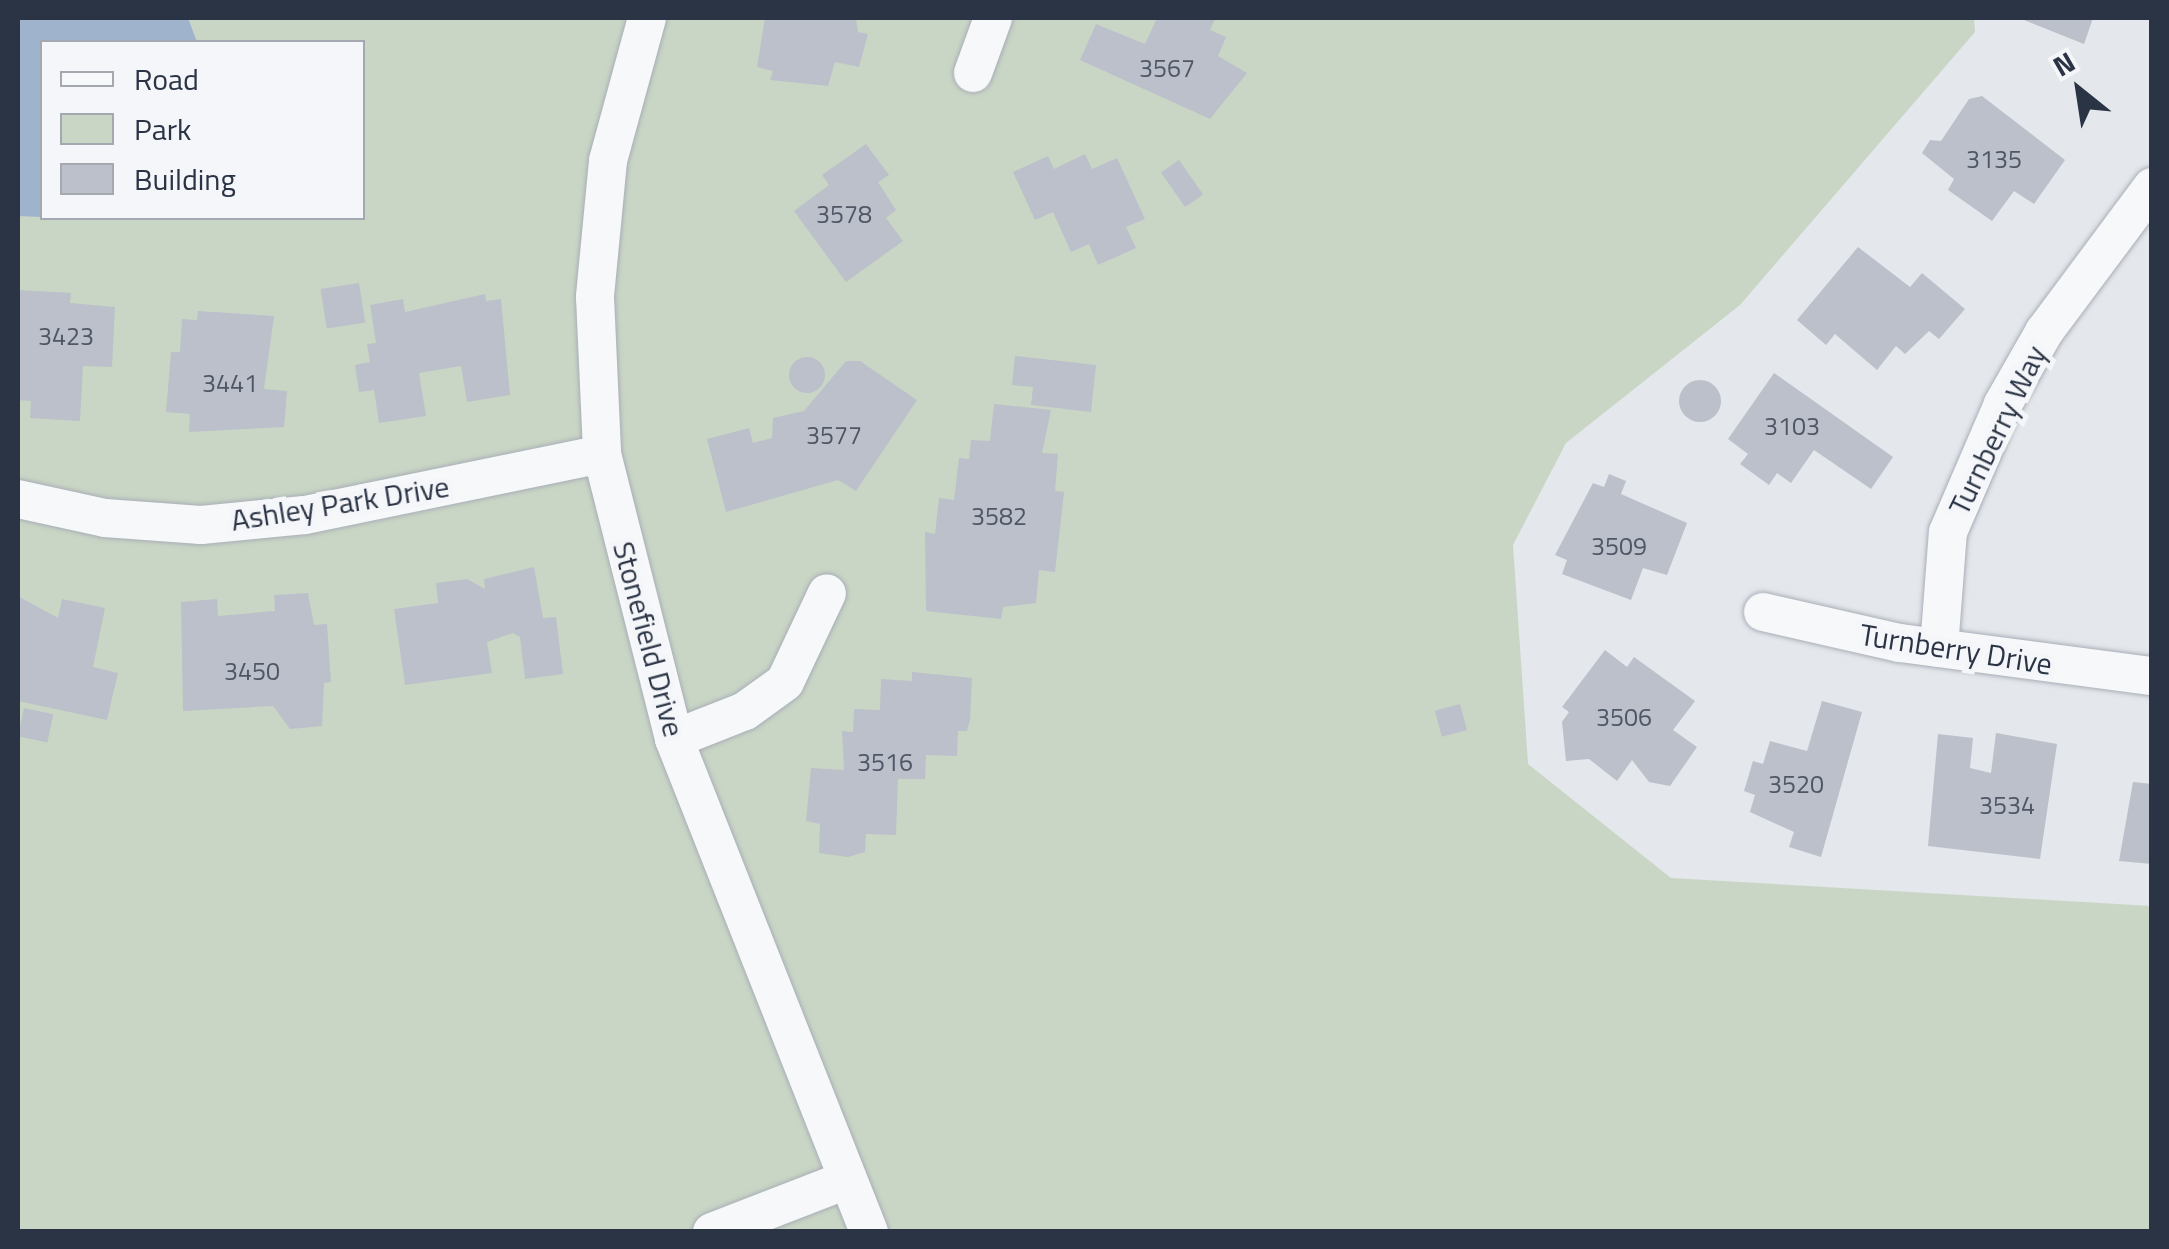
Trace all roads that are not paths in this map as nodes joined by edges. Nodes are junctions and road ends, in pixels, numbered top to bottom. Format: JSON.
{"nodes":[{"id":1,"x":647,"y":18,"type":"edge"},
{"id":2,"x":993,"y":18,"type":"edge"},
{"id":3,"x":973,"y":74,"type":"dead end"},
{"id":4,"x":2152,"y":188,"type":"edge"},
{"id":5,"x":602,"y":454,"type":"junction"},
{"id":6,"x":18,"y":500,"type":"edge"},
{"id":7,"x":826,"y":593,"type":"dead end"},
{"id":8,"x":1763,"y":612,"type":"dead end"},
{"id":9,"x":1938,"y":648,"type":"junction"},
{"id":10,"x":2152,"y":676,"type":"edge"},
{"id":11,"x":674,"y":739,"type":"junction"},
{"id":12,"x":846,"y":1180,"type":"junction"},
{"id":13,"x":712,"y":1232,"type":"edge"},
{"id":14,"x":869,"y":1232,"type":"edge"}],
"edges":[{"from":1,"to":5,"type":"street","name":"Stonefield Drive"},
{"from":2,"to":3,"type":"street"},
{"from":4,"to":9,"type":"street","name":"Turnberry Way"},
{"from":5,"to":6,"type":"street","name":"Ashley Park Drive"},
{"from":5,"to":11,"type":"street","name":"Stonefield Drive"},
{"from":7,"to":11,"type":"street"},
{"from":8,"to":9,"type":"street","name":"Turnberry Drive"},
{"from":9,"to":10,"type":"street","name":"Turnberry Drive"},
{"from":11,"to":12,"type":"street","name":"Stonefield Drive"},
{"from":12,"to":13,"type":"street"},
{"from":12,"to":14,"type":"street","name":"Stonefield Drive"}]}
